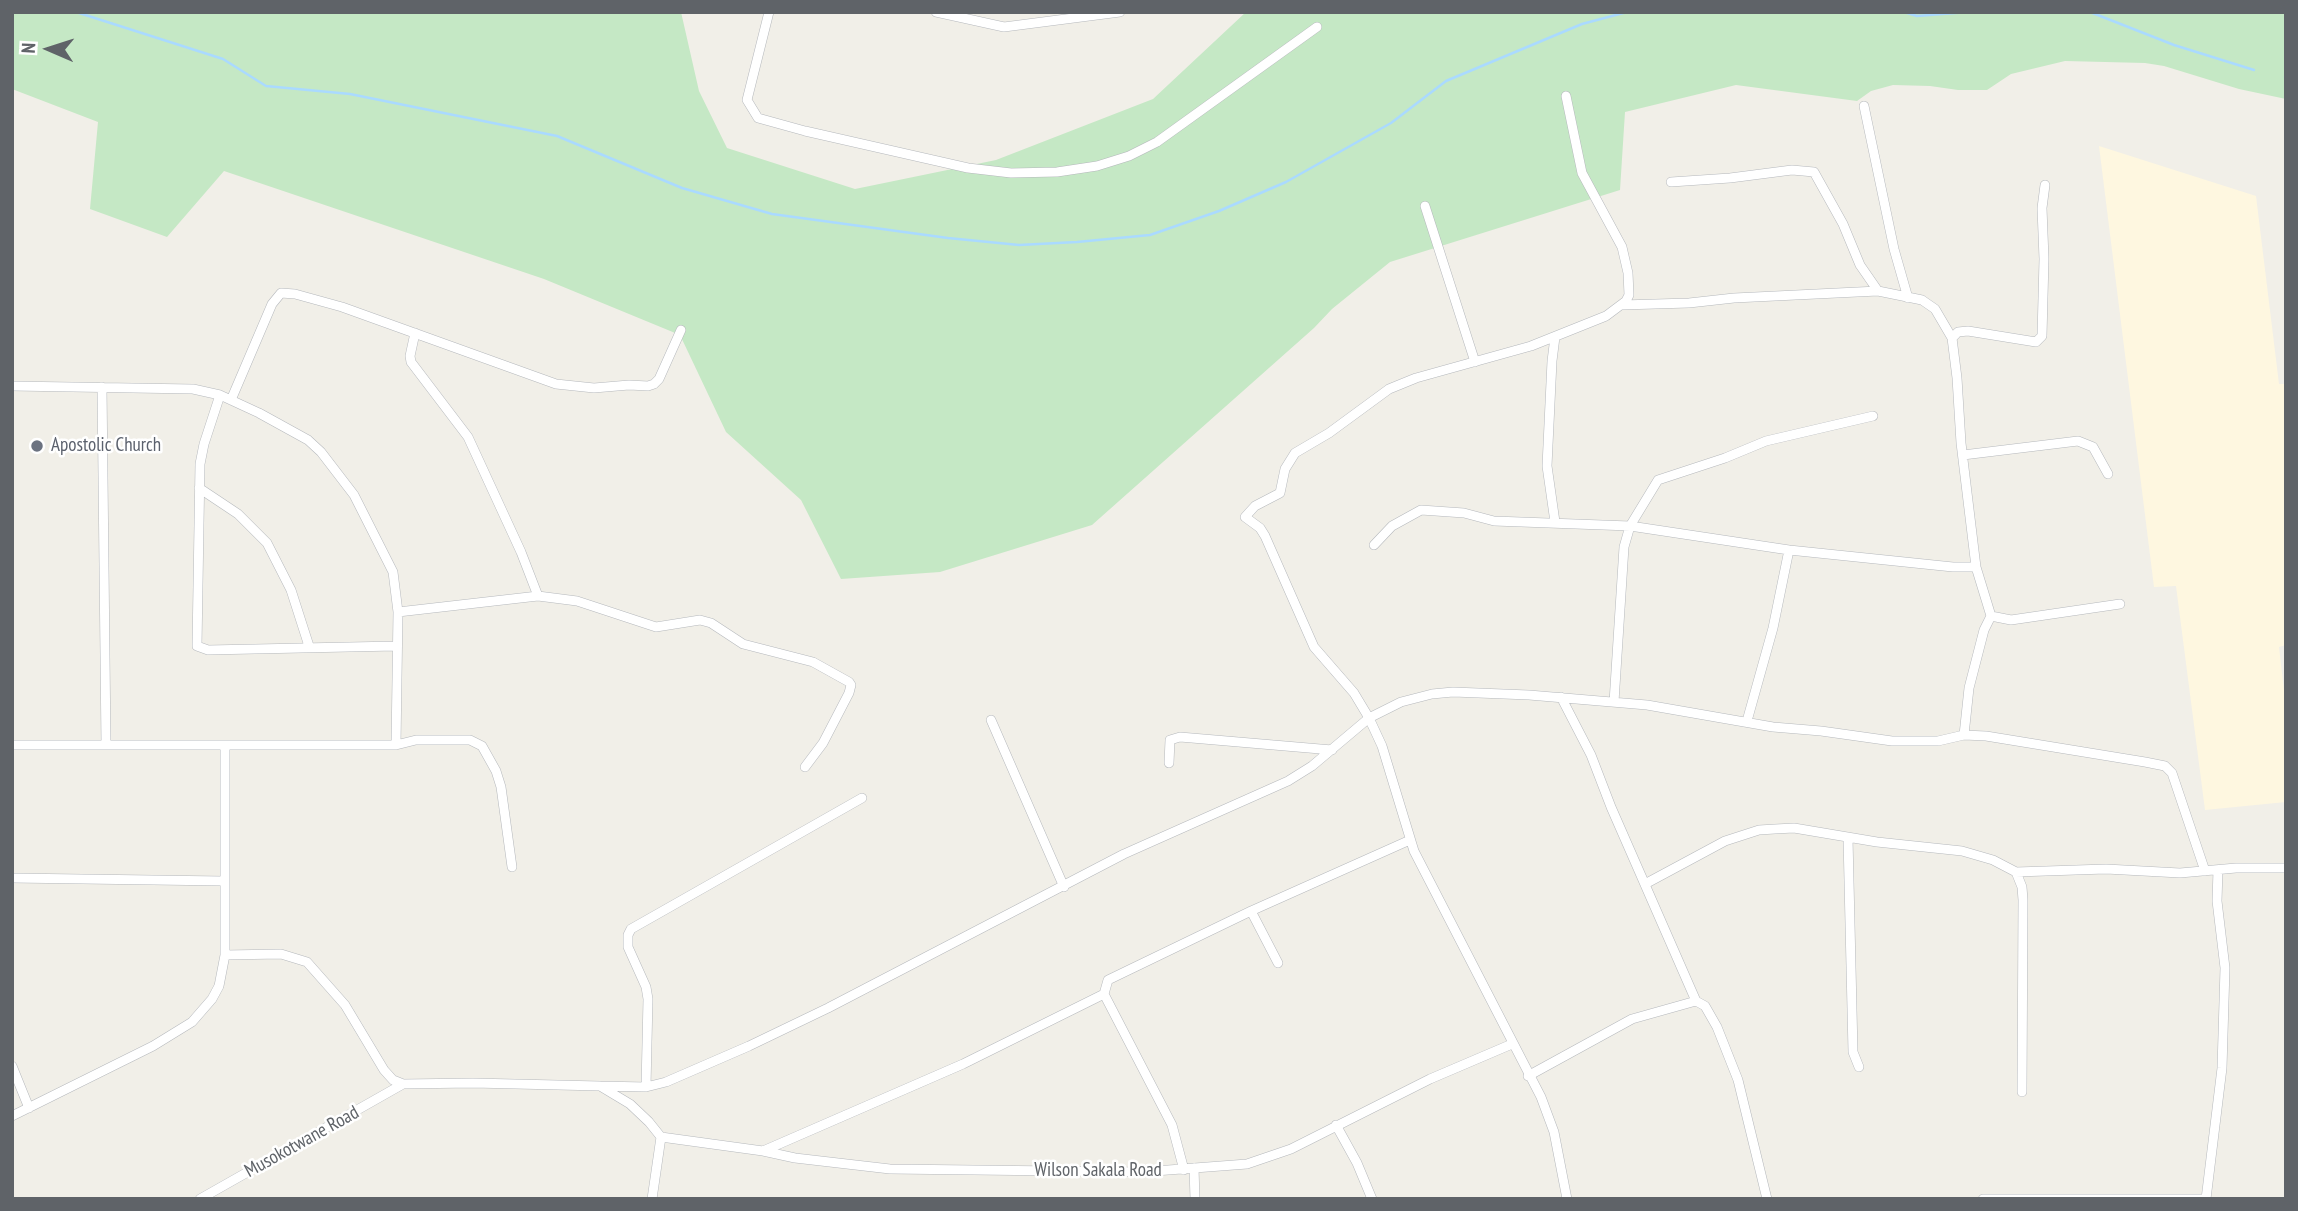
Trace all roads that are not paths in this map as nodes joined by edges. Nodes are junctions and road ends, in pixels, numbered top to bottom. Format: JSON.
{"nodes":[{"id":1,"x":769,"y":12,"type":"edge"},
{"id":2,"x":936,"y":12,"type":"edge"},
{"id":3,"x":1120,"y":12,"type":"edge"},
{"id":4,"x":1317,"y":27,"type":"dead end"},
{"id":5,"x":1566,"y":96,"type":"dead end"},
{"id":6,"x":1864,"y":106,"type":"dead end"},
{"id":7,"x":1671,"y":182,"type":"dead end"},
{"id":8,"x":2045,"y":185,"type":"dead end"},
{"id":9,"x":1425,"y":206,"type":"dead end"},
{"id":10,"x":1878,"y":292,"type":"junction"},
{"id":11,"x":1908,"y":298,"type":"junction"},
{"id":12,"x":1622,"y":304,"type":"junction"},
{"id":13,"x":681,"y":330,"type":"dead end"},
{"id":14,"x":415,"y":333,"type":"junction"},
{"id":15,"x":1555,"y":337,"type":"junction"},
{"id":16,"x":1952,"y":338,"type":"junction"},
{"id":17,"x":1475,"y":362,"type":"junction"},
{"id":18,"x":12,"y":386,"type":"edge"},
{"id":19,"x":102,"y":387,"type":"junction"},
{"id":20,"x":220,"y":395,"type":"junction"},
{"id":21,"x":232,"y":400,"type":"junction"},
{"id":22,"x":1873,"y":415,"type":"dead end"},
{"id":23,"x":1963,"y":455,"type":"junction"},
{"id":24,"x":2108,"y":474,"type":"dead end"},
{"id":25,"x":199,"y":488,"type":"junction"},
{"id":26,"x":1555,"y":522,"type":"junction"},
{"id":27,"x":1630,"y":526,"type":"junction"},
{"id":28,"x":1374,"y":545,"type":"dead end"},
{"id":29,"x":1789,"y":550,"type":"junction"},
{"id":30,"x":1976,"y":567,"type":"junction"},
{"id":31,"x":538,"y":596,"type":"junction"},
{"id":32,"x":2120,"y":604,"type":"dead end"},
{"id":33,"x":398,"y":612,"type":"junction"},
{"id":34,"x":1991,"y":616,"type":"junction"},
{"id":35,"x":309,"y":646,"type":"junction"},
{"id":36,"x":396,"y":646,"type":"junction"},
{"id":37,"x":1561,"y":697,"type":"junction"},
{"id":38,"x":1614,"y":702,"type":"junction"},
{"id":39,"x":1369,"y":718,"type":"junction"},
{"id":40,"x":991,"y":720,"type":"dead end"},
{"id":41,"x":1746,"y":721,"type":"junction"},
{"id":42,"x":1964,"y":735,"type":"junction"},
{"id":43,"x":12,"y":745,"type":"edge"},
{"id":44,"x":106,"y":745,"type":"junction"},
{"id":45,"x":396,"y":745,"type":"junction"},
{"id":46,"x":225,"y":746,"type":"junction"},
{"id":47,"x":1332,"y":750,"type":"junction"},
{"id":48,"x":1169,"y":763,"type":"dead end"},
{"id":49,"x":804,"y":767,"type":"dead end"},
{"id":50,"x":862,"y":798,"type":"dead end"},
{"id":51,"x":1848,"y":838,"type":"junction"},
{"id":52,"x":1410,"y":840,"type":"junction"},
{"id":53,"x":512,"y":867,"type":"dead end"},
{"id":54,"x":2286,"y":868,"type":"edge"},
{"id":55,"x":2218,"y":870,"type":"junction"},
{"id":56,"x":2205,"y":871,"type":"junction"},
{"id":57,"x":2016,"y":872,"type":"junction"},
{"id":58,"x":12,"y":878,"type":"edge"},
{"id":59,"x":223,"y":881,"type":"junction"},
{"id":60,"x":1645,"y":884,"type":"junction"},
{"id":61,"x":1064,"y":887,"type":"junction"},
{"id":62,"x":1251,"y":911,"type":"junction"},
{"id":63,"x":225,"y":955,"type":"junction"},
{"id":64,"x":1278,"y":963,"type":"dead end"},
{"id":65,"x":1104,"y":994,"type":"junction"},
{"id":66,"x":1696,"y":1001,"type":"junction"},
{"id":67,"x":1512,"y":1044,"type":"junction"},
{"id":68,"x":12,"y":1066,"type":"edge"},
{"id":69,"x":1859,"y":1067,"type":"dead end"},
{"id":70,"x":1528,"y":1076,"type":"junction"},
{"id":71,"x":403,"y":1084,"type":"junction"},
{"id":72,"x":600,"y":1086,"type":"junction"},
{"id":73,"x":646,"y":1087,"type":"junction"},
{"id":74,"x":2022,"y":1092,"type":"dead end"},
{"id":75,"x":29,"y":1108,"type":"junction"},
{"id":76,"x":12,"y":1116,"type":"edge"},
{"id":77,"x":1336,"y":1125,"type":"junction"},
{"id":78,"x":661,"y":1136,"type":"junction"},
{"id":79,"x":764,"y":1151,"type":"junction"},
{"id":80,"x":1189,"y":1169,"type":"junction"},
{"id":81,"x":200,"y":1199,"type":"edge"},
{"id":82,"x":652,"y":1199,"type":"edge"},
{"id":83,"x":1195,"y":1199,"type":"edge"},
{"id":84,"x":1372,"y":1199,"type":"edge"},
{"id":85,"x":1567,"y":1199,"type":"edge"},
{"id":86,"x":1767,"y":1199,"type":"edge"},
{"id":87,"x":1983,"y":1199,"type":"edge"},
{"id":88,"x":2206,"y":1199,"type":"edge"}],
"edges":[{"from":1,"to":4,"type":"street"},
{"from":2,"to":3,"type":"street"},
{"from":5,"to":12,"type":"street"},
{"from":6,"to":11,"type":"street"},
{"from":7,"to":10,"type":"street"},
{"from":8,"to":16,"type":"street"},
{"from":9,"to":17,"type":"street"},
{"from":10,"to":11,"type":"street"},
{"from":10,"to":12,"type":"street"},
{"from":11,"to":16,"type":"street"},
{"from":12,"to":15,"type":"street"},
{"from":13,"to":14,"type":"street"},
{"from":14,"to":21,"type":"street"},
{"from":14,"to":31,"type":"street"},
{"from":15,"to":17,"type":"street"},
{"from":15,"to":26,"type":"street"},
{"from":16,"to":23,"type":"street"},
{"from":17,"to":39,"type":"street"},
{"from":18,"to":19,"type":"street"},
{"from":19,"to":20,"type":"street"},
{"from":19,"to":44,"type":"street"},
{"from":20,"to":21,"type":"street"},
{"from":20,"to":25,"type":"street"},
{"from":21,"to":33,"type":"street"},
{"from":22,"to":27,"type":"street"},
{"from":23,"to":24,"type":"street"},
{"from":23,"to":30,"type":"street"},
{"from":25,"to":35,"type":"street"},
{"from":25,"to":35,"type":"street"},
{"from":26,"to":27,"type":"street"},
{"from":26,"to":28,"type":"street"},
{"from":27,"to":29,"type":"street"},
{"from":27,"to":38,"type":"street"},
{"from":29,"to":30,"type":"street"},
{"from":29,"to":41,"type":"street"},
{"from":30,"to":34,"type":"street"},
{"from":31,"to":33,"type":"street"},
{"from":31,"to":49,"type":"street"},
{"from":32,"to":34,"type":"street"},
{"from":33,"to":36,"type":"street"},
{"from":34,"to":42,"type":"street"},
{"from":35,"to":36,"type":"street"},
{"from":36,"to":45,"type":"street"},
{"from":37,"to":38,"type":"street"},
{"from":37,"to":39,"type":"street"},
{"from":37,"to":60,"type":"street"},
{"from":38,"to":41,"type":"street"},
{"from":39,"to":47,"type":"street"},
{"from":39,"to":52,"type":"street"},
{"from":40,"to":61,"type":"street"},
{"from":41,"to":42,"type":"street"},
{"from":42,"to":56,"type":"street"},
{"from":43,"to":44,"type":"street"},
{"from":44,"to":46,"type":"street"},
{"from":45,"to":46,"type":"street"},
{"from":45,"to":53,"type":"street"},
{"from":46,"to":59,"type":"street"},
{"from":47,"to":48,"type":"street"},
{"from":47,"to":61,"type":"street"},
{"from":50,"to":73,"type":"street"},
{"from":51,"to":57,"type":"street"},
{"from":51,"to":60,"type":"street"},
{"from":51,"to":69,"type":"street"},
{"from":52,"to":62,"type":"street"},
{"from":52,"to":67,"type":"street"},
{"from":54,"to":55,"type":"street"},
{"from":55,"to":56,"type":"street"},
{"from":55,"to":88,"type":"street"},
{"from":56,"to":57,"type":"street"},
{"from":57,"to":74,"type":"street"},
{"from":58,"to":59,"type":"street"},
{"from":59,"to":63,"type":"street"},
{"from":60,"to":66,"type":"street"},
{"from":61,"to":73,"type":"street"},
{"from":62,"to":64,"type":"street"},
{"from":62,"to":65,"type":"street"},
{"from":63,"to":71,"type":"street"},
{"from":63,"to":75,"type":"street"},
{"from":65,"to":79,"type":"street"},
{"from":65,"to":80,"type":"street"},
{"from":66,"to":70,"type":"street"},
{"from":66,"to":86,"type":"street"},
{"from":67,"to":70,"type":"street"},
{"from":67,"to":77,"type":"street","name":"Wilson Sakala Road"},
{"from":68,"to":75,"type":"street"},
{"from":70,"to":85,"type":"street"},
{"from":71,"to":72,"type":"street"},
{"from":71,"to":81,"type":"street","name":"Musokotwane Road"},
{"from":72,"to":73,"type":"street"},
{"from":72,"to":78,"type":"street"},
{"from":75,"to":76,"type":"street"},
{"from":77,"to":80,"type":"street","name":"Wilson Sakala Road"},
{"from":77,"to":84,"type":"street"},
{"from":78,"to":79,"type":"street","name":"Wilson Sakala Road"},
{"from":78,"to":82,"type":"street"},
{"from":79,"to":80,"type":"street","name":"Wilson Sakala Road"},
{"from":80,"to":83,"type":"street"},
{"from":87,"to":88,"type":"street"}]}
